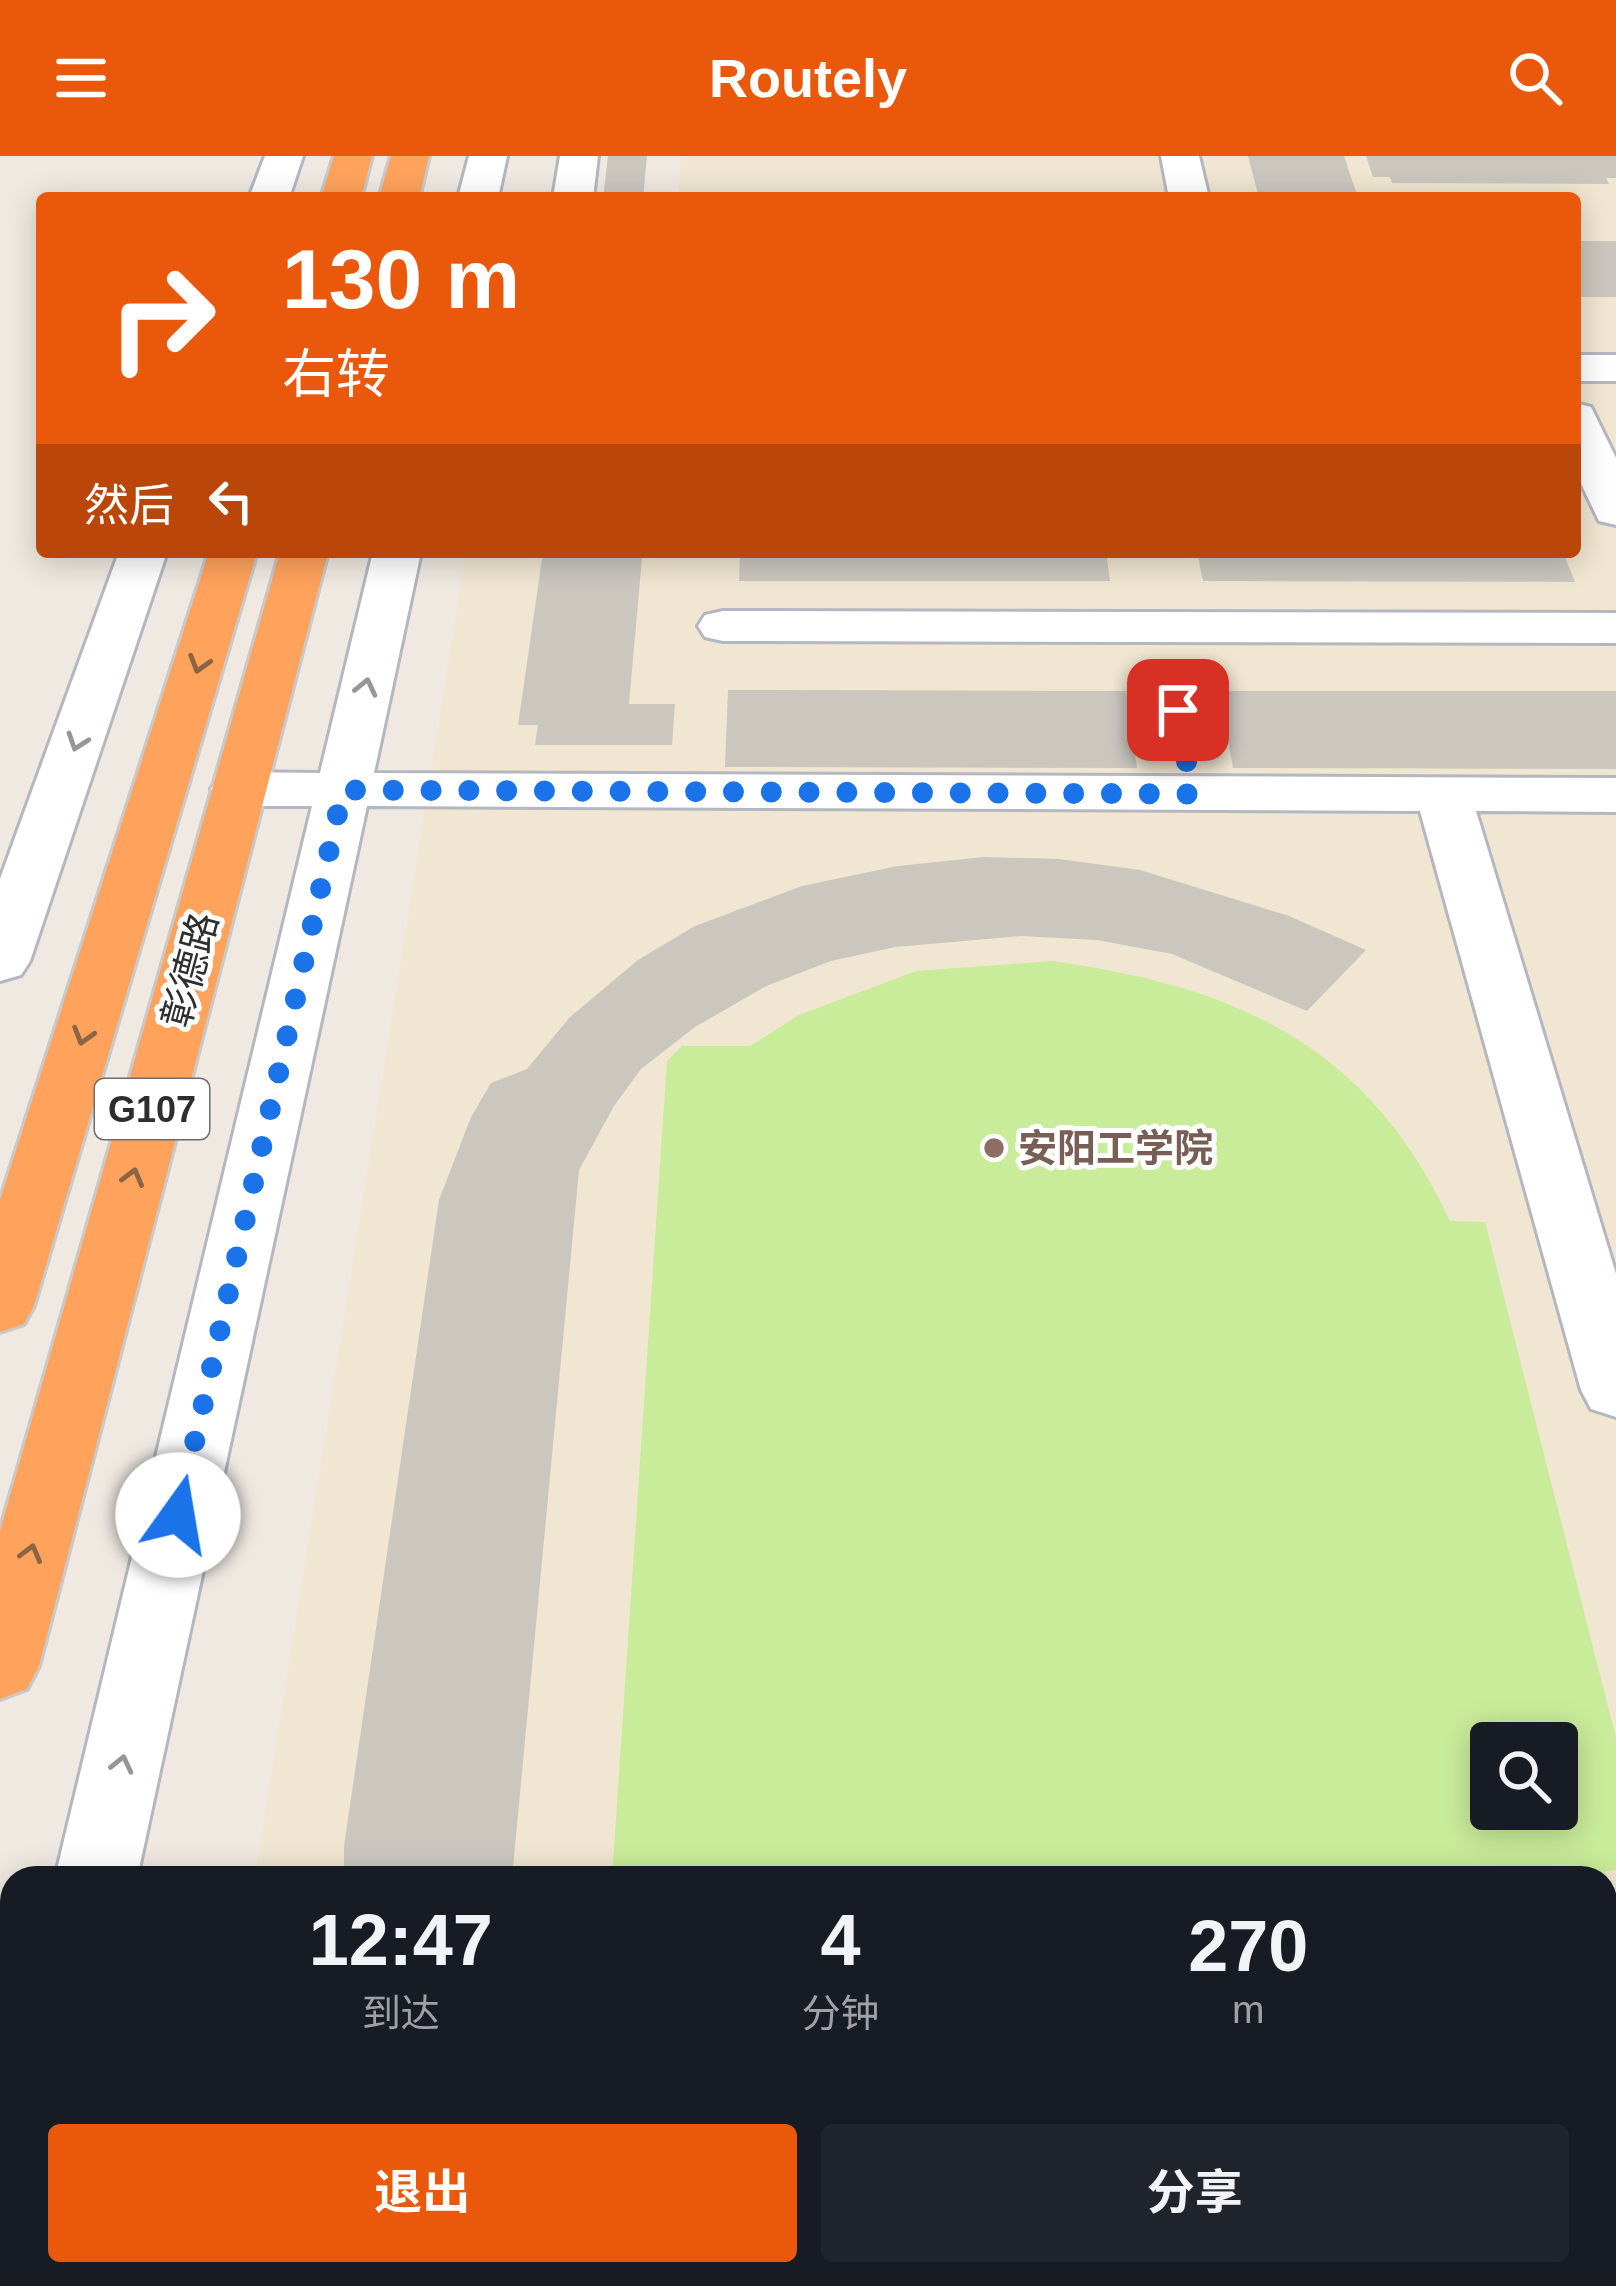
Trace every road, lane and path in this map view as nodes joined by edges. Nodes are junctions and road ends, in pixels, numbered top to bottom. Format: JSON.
{"nodes":[{"id":1,"x":284,"y":156,"type":"edge"},
{"id":2,"x":353,"y":156,"type":"edge"},
{"id":3,"x":410,"y":156,"type":"edge"},
{"id":4,"x":488,"y":156,"type":"edge"},
{"id":5,"x":579,"y":156,"type":"edge"},
{"id":6,"x":1180,"y":156,"type":"edge"},
{"id":7,"x":271,"y":192,"type":"edge"},
{"id":8,"x":342,"y":192,"type":"edge"},
{"id":9,"x":401,"y":192,"type":"edge"},
{"id":10,"x":479,"y":192,"type":"edge"},
{"id":11,"x":574,"y":192,"type":"edge"},
{"id":12,"x":1188,"y":192,"type":"edge"},
{"id":13,"x":1581,"y":368,"type":"edge"},
{"id":14,"x":1616,"y":368,"type":"edge"},
{"id":15,"x":1616,"y":412,"type":"edge"},
{"id":16,"x":1581,"y":414,"type":"edge"},
{"id":17,"x":1581,"y":428,"type":"edge"},
{"id":18,"x":1616,"y":512,"type":"edge"},
{"id":19,"x":141,"y":558,"type":"edge"},
{"id":20,"x":231,"y":558,"type":"edge"},
{"id":21,"x":302,"y":558,"type":"edge"},
{"id":22,"x":397,"y":558,"type":"edge"},
{"id":23,"x":723,"y":626,"type":"dead end"},
{"id":24,"x":1163,"y":627,"type":"junction"},
{"id":25,"x":1616,"y":628,"type":"edge"},
{"id":26,"x":239,"y":789,"type":"junction"},
{"id":27,"x":343,"y":790,"type":"junction"},
{"id":28,"x":1192,"y":794,"type":"junction"},
{"id":29,"x":1443,"y":795,"type":"junction"},
{"id":30,"x":1616,"y":796,"type":"edge"},
{"id":31,"x":0,"y":961,"type":"edge"},
{"id":32,"x":0,"y":1306,"type":"edge"},
{"id":33,"x":1616,"y":1390,"type":"edge"},
{"id":34,"x":0,"y":1666,"type":"edge"},
{"id":35,"x":99,"y":1866,"type":"edge"}],
"edges":[{"from":1,"to":7,"type":"street"},
{"from":2,"to":8,"type":"highway"},
{"from":3,"to":9,"type":"highway"},
{"from":4,"to":10,"type":"street"},
{"from":5,"to":11,"type":"street"},
{"from":6,"to":12,"type":"street"},
{"from":13,"to":14,"type":"street"},
{"from":15,"to":16,"type":"street"},
{"from":17,"to":18,"type":"street"},
{"from":19,"to":31,"type":"street","one_way":true},
{"from":20,"to":32,"type":"highway","name":"彰德路","number":"G107","one_way":true},
{"from":21,"to":26,"type":"highway","name":"彰德路","number":"G107"},
{"from":27,"to":22,"type":"street","one_way":true},
{"from":23,"to":24,"type":"street"},
{"from":24,"to":25,"type":"street"},
{"from":24,"to":28,"type":"path"},
{"from":26,"to":27,"type":"street"},
{"from":34,"to":26,"type":"highway","name":"彰德路","number":"G107","one_way":true},
{"from":27,"to":28,"type":"street"},
{"from":35,"to":27,"type":"street","one_way":true},
{"from":28,"to":29,"type":"street"},
{"from":29,"to":30,"type":"street"},
{"from":29,"to":33,"type":"street"}]}
